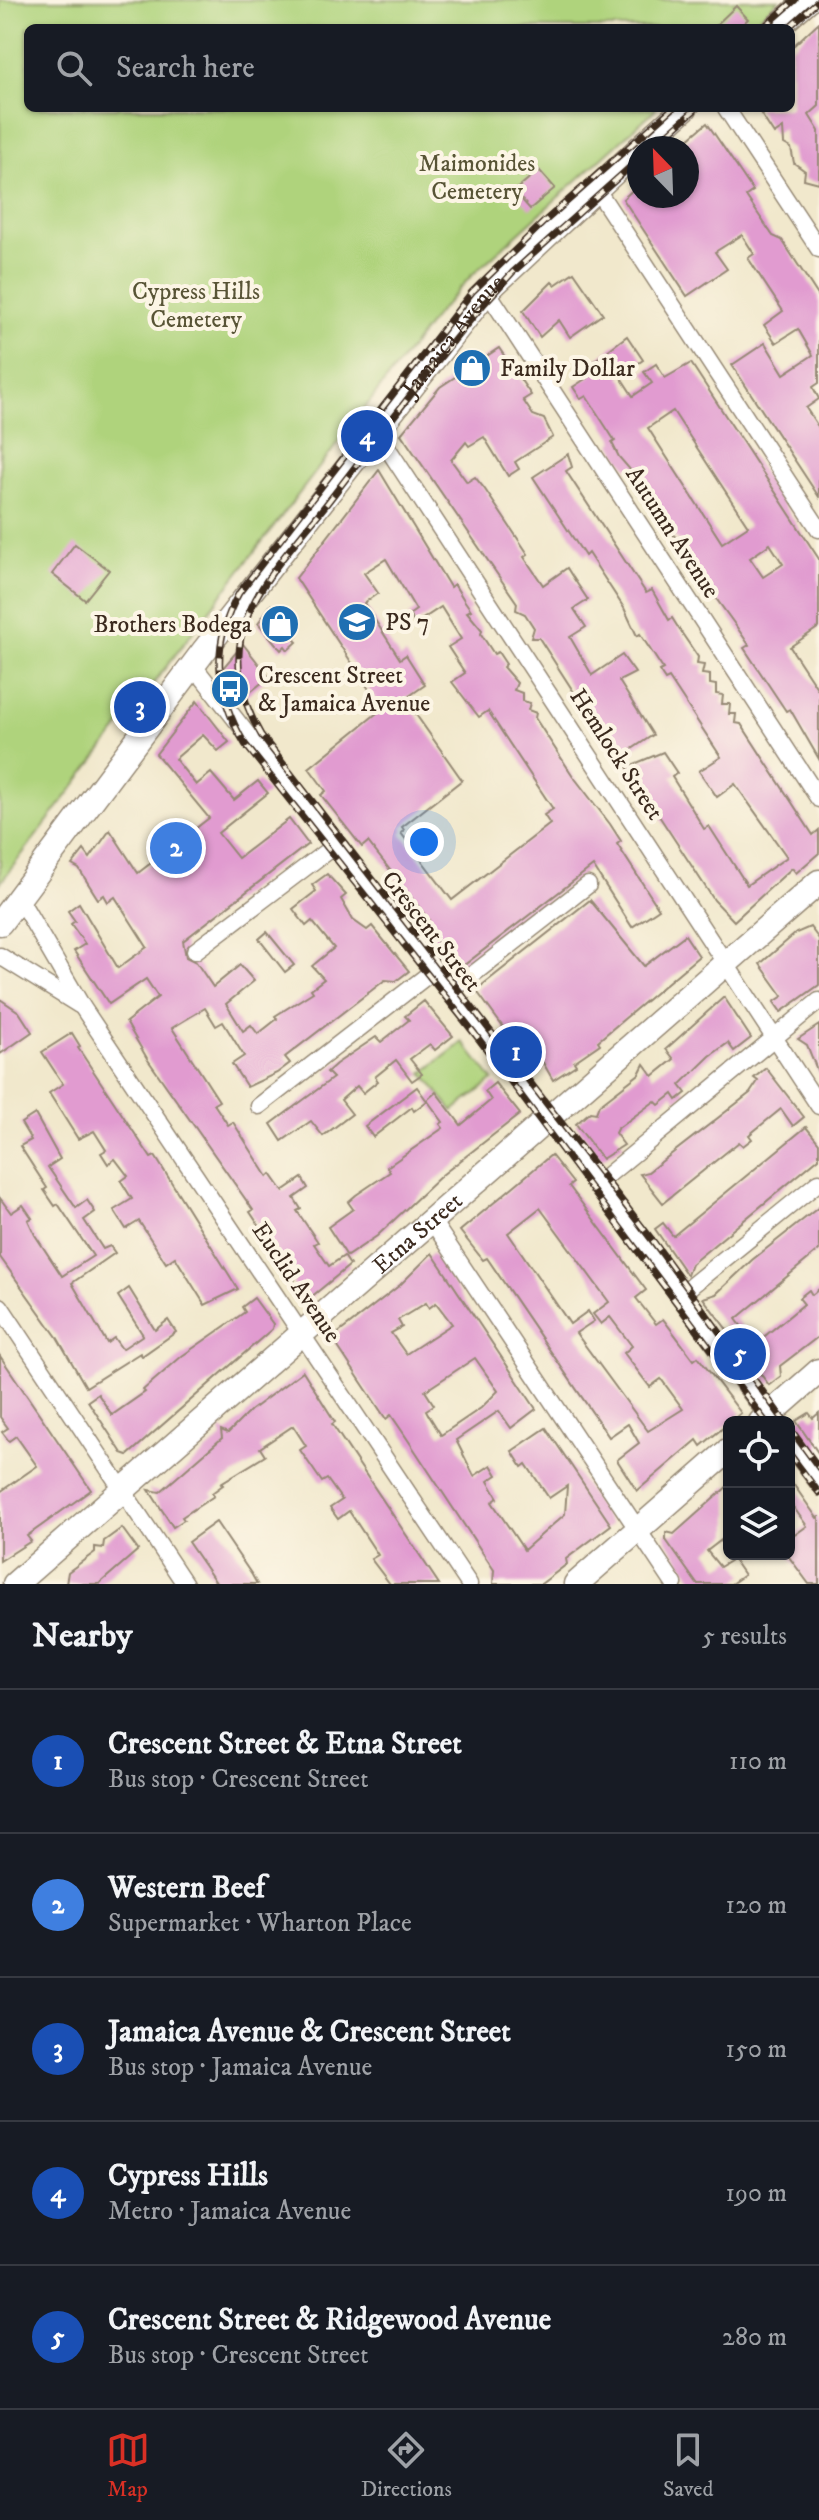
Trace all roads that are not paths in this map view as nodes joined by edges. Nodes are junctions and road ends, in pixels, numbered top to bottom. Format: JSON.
{"nodes":[{"id":1,"x":808,"y":0,"type":"edge"},
{"id":2,"x":781,"y":24,"type":"edge"},
{"id":3,"x":680,"y":112,"type":"edge"},
{"id":4,"x":729,"y":112,"type":"edge"},
{"id":5,"x":653,"y":136,"type":"edge"},
{"id":6,"x":627,"y":159,"type":"edge"},
{"id":7,"x":595,"y":187,"type":"junction"},
{"id":8,"x":819,"y":249,"type":"edge"},
{"id":9,"x":487,"y":291,"type":"junction"},
{"id":10,"x":375,"y":429,"type":"junction"},
{"id":11,"x":819,"y":529,"type":"edge"},
{"id":12,"x":193,"y":665,"type":"junction"},
{"id":13,"x":819,"y":799,"type":"edge"},
{"id":14,"x":335,"y":845,"type":"junction"},
{"id":15,"x":819,"y":882,"type":"edge"},
{"id":16,"x":588,"y":885,"type":"dead end"},
{"id":17,"x":19,"y":898,"type":"junction"},
{"id":18,"x":0,"y":923,"type":"edge"},
{"id":19,"x":195,"y":951,"type":"dead end"},
{"id":20,"x":0,"y":956,"type":"edge"},
{"id":21,"x":725,"y":963,"type":"junction"},
{"id":22,"x":433,"y":971,"type":"junction"},
{"id":23,"x":450,"y":992,"type":"junction"},
{"id":24,"x":819,"y":1001,"type":"edge"},
{"id":25,"x":83,"y":1008,"type":"junction"},
{"id":26,"x":775,"y":1038,"type":"junction"},
{"id":27,"x":259,"y":1106,"type":"dead end"},
{"id":28,"x":819,"y":1106,"type":"edge"},
{"id":29,"x":548,"y":1119,"type":"junction"},
{"id":30,"x":819,"y":1182,"type":"edge"},
{"id":31,"x":597,"y":1184,"type":"junction"},
{"id":32,"x":432,"y":1221,"type":"junction"},
{"id":33,"x":680,"y":1295,"type":"junction"},
{"id":34,"x":0,"y":1306,"type":"edge"},
{"id":35,"x":302,"y":1333,"type":"junction"},
{"id":36,"x":819,"y":1371,"type":"edge"},
{"id":37,"x":764,"y":1416,"type":"edge"},
{"id":38,"x":771,"y":1416,"type":"edge"},
{"id":39,"x":795,"y":1452,"type":"edge"},
{"id":40,"x":723,"y":1455,"type":"edge"},
{"id":41,"x":819,"y":1484,"type":"edge"},
{"id":42,"x":123,"y":1490,"type":"junction"},
{"id":43,"x":638,"y":1530,"type":"junction"},
{"id":44,"x":15,"y":1584,"type":"edge"},
{"id":45,"x":185,"y":1584,"type":"edge"},
{"id":46,"x":469,"y":1584,"type":"edge"},
{"id":47,"x":576,"y":1584,"type":"edge"},
{"id":48,"x":674,"y":1584,"type":"edge"}],
"edges":[{"from":1,"to":2,"type":"main road"},
{"from":3,"to":5,"type":"main road","name":"Jamaica Avenue"},
{"from":4,"to":8,"type":"street"},
{"from":6,"to":7,"type":"main road","name":"Jamaica Avenue"},
{"from":7,"to":9,"type":"main road","name":"Jamaica Avenue"},
{"from":7,"to":11,"type":"street"},
{"from":9,"to":10,"type":"main road","name":"Jamaica Avenue"},
{"from":9,"to":13,"type":"street","name":"Autumn Avenue"},
{"from":10,"to":12,"type":"main road","name":"Jamaica Avenue"},
{"from":10,"to":21,"type":"street","name":"Hemlock Street"},
{"from":12,"to":14,"type":"street","name":"Crescent Street"},
{"from":12,"to":17,"type":"main road","name":"Jamaica Avenue"},
{"from":14,"to":19,"type":"street"},
{"from":14,"to":22,"type":"street","name":"Crescent Street"},
{"from":15,"to":21,"type":"main road","name":"Etna Street"},
{"from":16,"to":23,"type":"street"},
{"from":17,"to":18,"type":"main road","name":"Jamaica Avenue"},
{"from":17,"to":25,"type":"street","name":"Euclid Avenue"},
{"from":20,"to":25,"type":"street","name":"Euclid Avenue"},
{"from":21,"to":26,"type":"street","name":"Hemlock Street"},
{"from":21,"to":29,"type":"main road","name":"Etna Street"},
{"from":22,"to":23,"type":"street","name":"Crescent Street"},
{"from":22,"to":27,"type":"street"},
{"from":23,"to":29,"type":"street","name":"Crescent Street"},
{"from":24,"to":26,"type":"street"},
{"from":25,"to":35,"type":"street","name":"Euclid Avenue"},
{"from":26,"to":28,"type":"street","name":"Hemlock Street"},
{"from":26,"to":31,"type":"street"},
{"from":29,"to":31,"type":"street","name":"Crescent Street"},
{"from":29,"to":32,"type":"main road","name":"Etna Street"},
{"from":30,"to":33,"type":"street"},
{"from":31,"to":33,"type":"street","name":"Crescent Street"},
{"from":32,"to":35,"type":"main road","name":"Etna Street"},
{"from":32,"to":43,"type":"street"},
{"from":33,"to":37,"type":"street","name":"Crescent Street"},
{"from":34,"to":42,"type":"street"},
{"from":35,"to":42,"type":"main road","name":"Etna Street"},
{"from":35,"to":46,"type":"street","name":"Euclid Avenue"},
{"from":36,"to":38,"type":"main road"},
{"from":39,"to":41,"type":"street"},
{"from":40,"to":43,"type":"main road"},
{"from":42,"to":44,"type":"main road","name":"Etna Street"},
{"from":42,"to":45,"type":"street"},
{"from":43,"to":47,"type":"main road"},
{"from":43,"to":48,"type":"street"}]}
